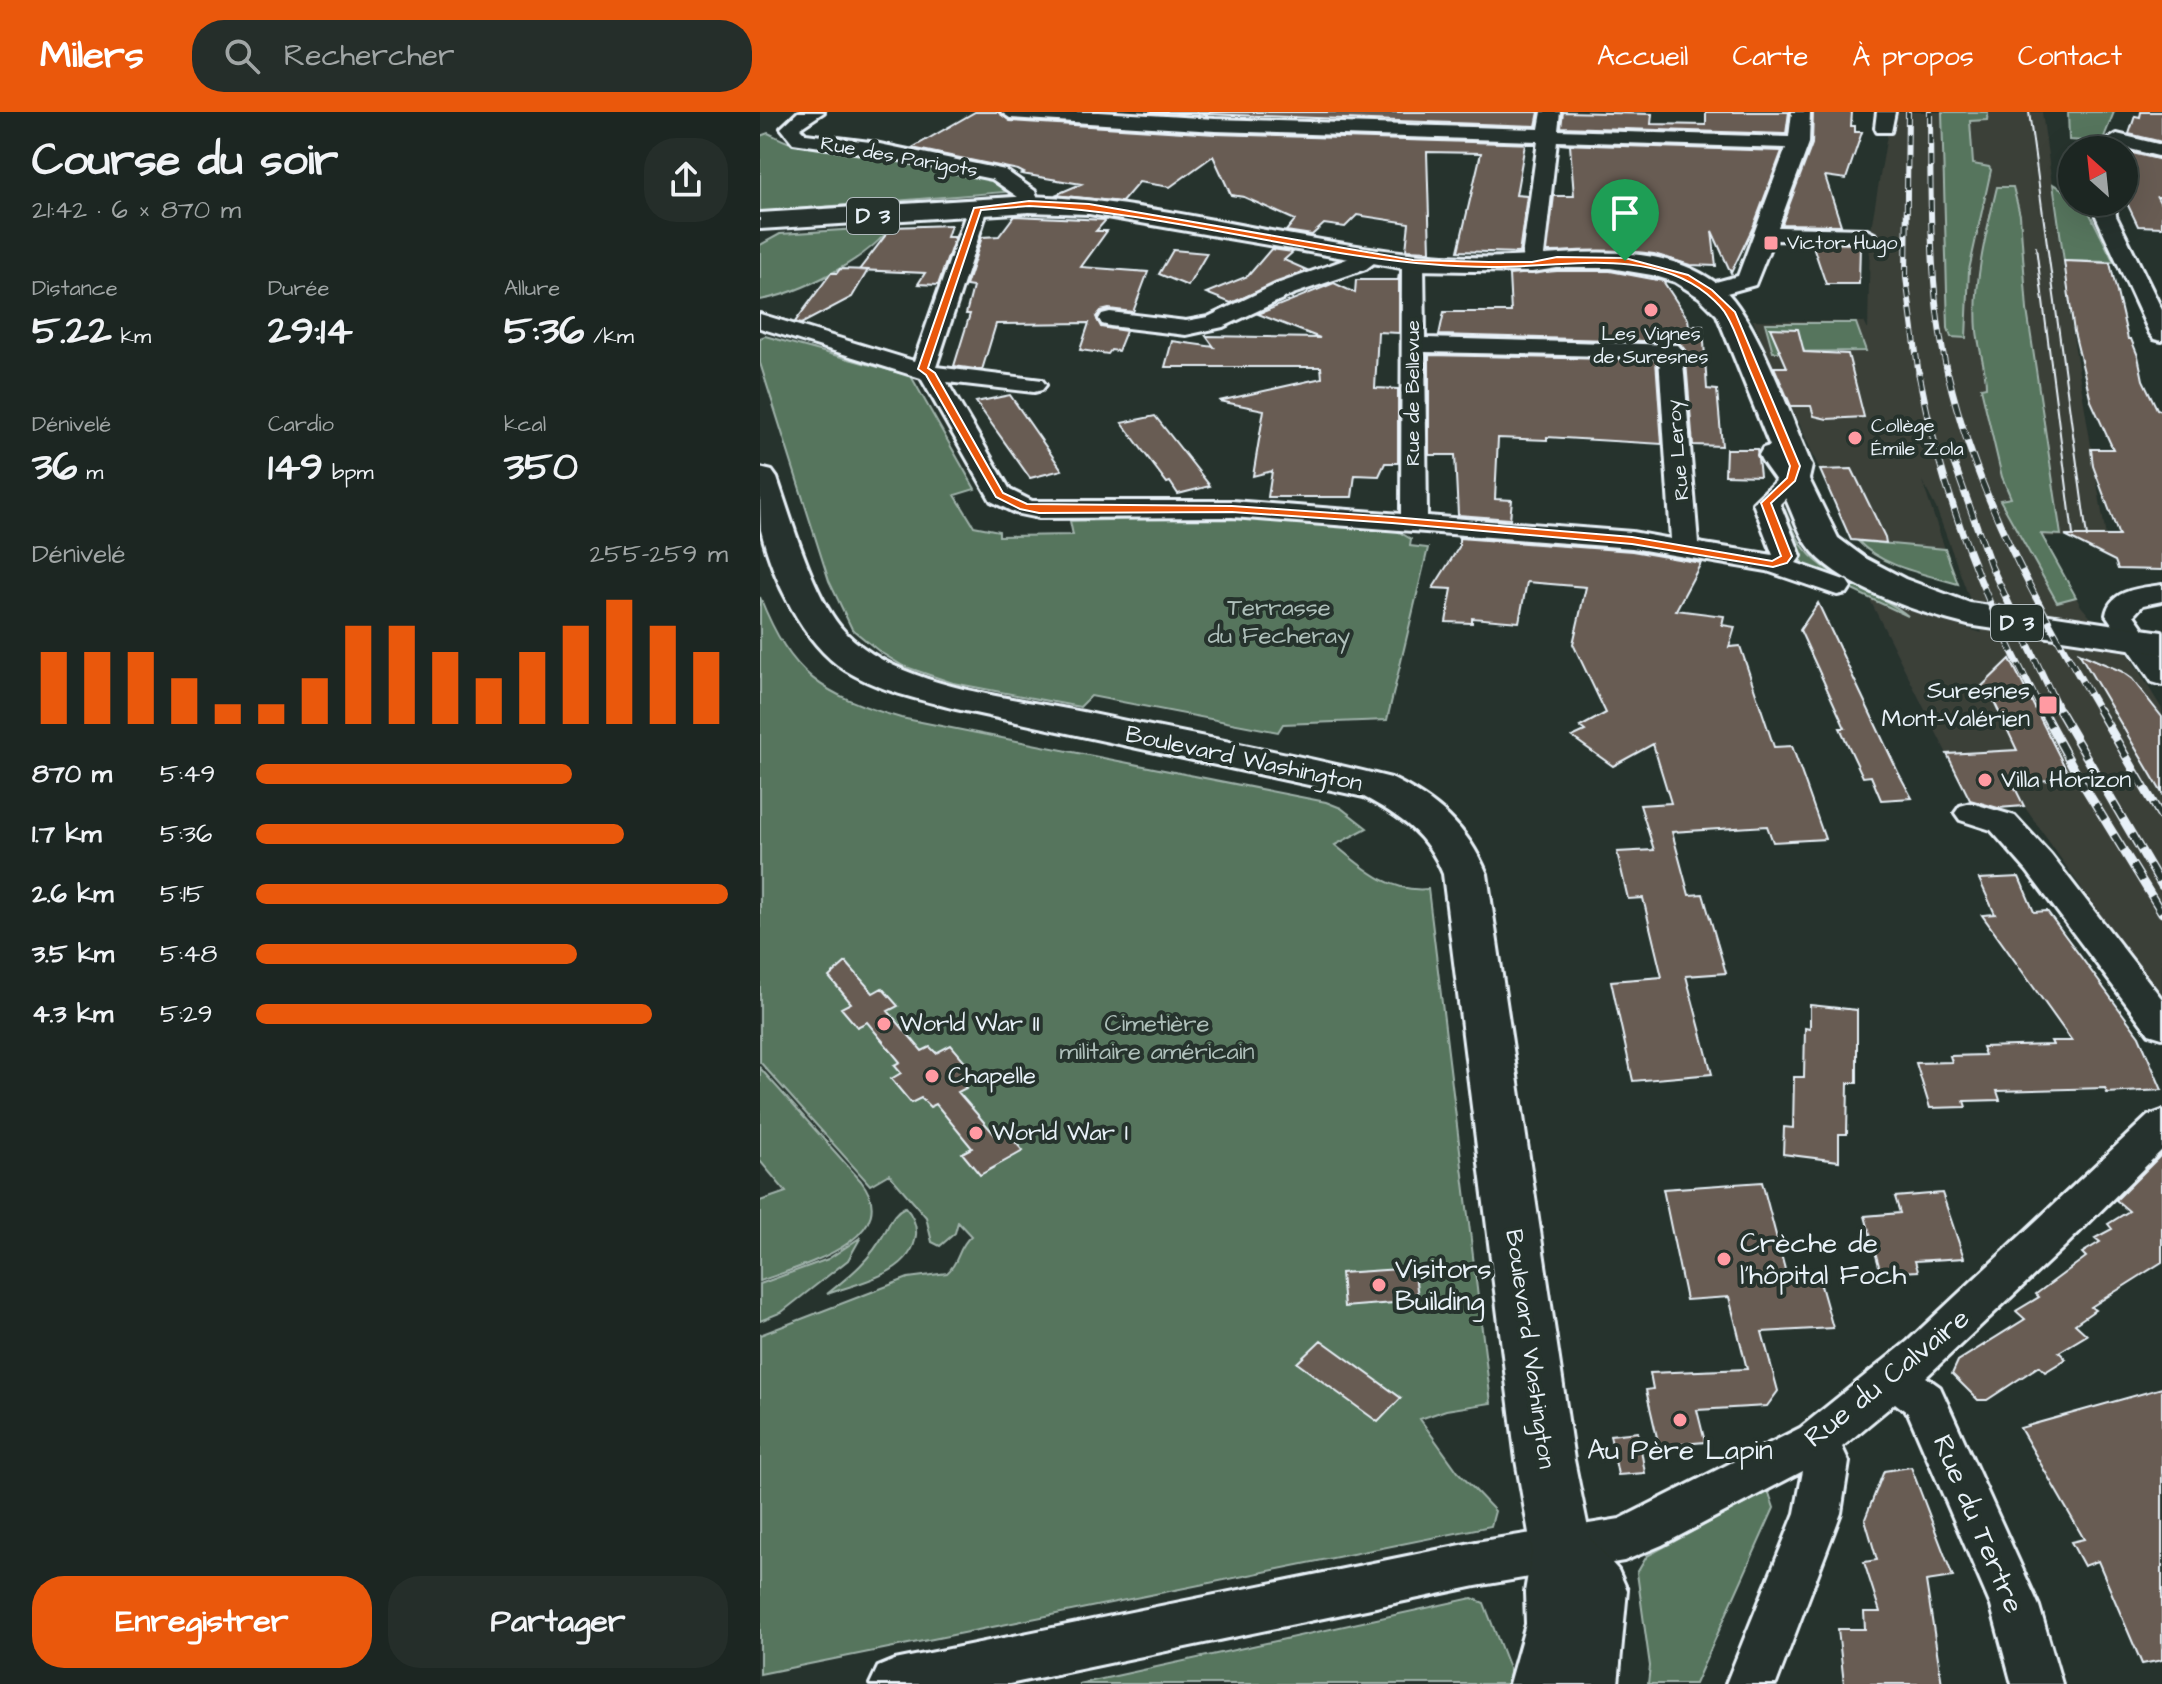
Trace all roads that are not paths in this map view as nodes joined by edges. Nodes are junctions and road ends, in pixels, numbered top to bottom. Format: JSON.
{"nodes":[{"id":1,"x":815,"y":112,"type":"edge"},
{"id":2,"x":1010,"y":112,"type":"edge"},
{"id":3,"x":1551,"y":112,"type":"edge"},
{"id":4,"x":1801,"y":112,"type":"edge"},
{"id":5,"x":1221,"y":119,"type":"edge"},
{"id":6,"x":2123,"y":120,"type":"dead end"},
{"id":7,"x":1548,"y":136,"type":"junction"},
{"id":8,"x":2119,"y":136,"type":"edge"},
{"id":9,"x":1799,"y":143,"type":"junction"},
{"id":10,"x":2138,"y":148,"type":"edge"},
{"id":11,"x":2162,"y":151,"type":"edge"},
{"id":12,"x":1029,"y":204,"type":"junction"},
{"id":13,"x":978,"y":208,"type":"junction"},
{"id":14,"x":2106,"y":216,"type":"edge"},
{"id":15,"x":760,"y":221,"type":"edge"},
{"id":16,"x":797,"y":221,"type":"junction"},
{"id":17,"x":760,"y":228,"type":"edge"},
{"id":18,"x":1762,"y":233,"type":"junction"},
{"id":19,"x":1865,"y":235,"type":"dead end"},
{"id":20,"x":1372,"y":256,"type":"junction"},
{"id":21,"x":1413,"y":262,"type":"junction"},
{"id":22,"x":1532,"y":264,"type":"junction"},
{"id":23,"x":1709,"y":291,"type":"junction"},
{"id":24,"x":1110,"y":319,"type":"dead end"},
{"id":25,"x":762,"y":321,"type":"edge"},
{"id":26,"x":2162,"y":334,"type":"edge"},
{"id":27,"x":1413,"y":345,"type":"junction"},
{"id":28,"x":926,"y":371,"type":"junction"},
{"id":29,"x":1034,"y":385,"type":"dead end"},
{"id":30,"x":760,"y":478,"type":"edge"},
{"id":31,"x":1792,"y":479,"type":"junction"},
{"id":32,"x":1414,"y":524,"type":"junction"},
{"id":33,"x":1683,"y":549,"type":"junction"},
{"id":34,"x":1773,"y":564,"type":"junction"},
{"id":35,"x":1837,"y":587,"type":"dead end"},
{"id":36,"x":2162,"y":593,"type":"edge"},
{"id":37,"x":2147,"y":633,"type":"edge"},
{"id":38,"x":2162,"y":676,"type":"edge"},
{"id":39,"x":1971,"y":813,"type":"dead end"},
{"id":40,"x":2162,"y":1025,"type":"edge"},
{"id":41,"x":2162,"y":1126,"type":"edge"},
{"id":42,"x":1895,"y":1379,"type":"junction"},
{"id":43,"x":1816,"y":1442,"type":"junction"},
{"id":44,"x":1562,"y":1550,"type":"junction"},
{"id":45,"x":895,"y":1684,"type":"edge"},
{"id":46,"x":1541,"y":1684,"type":"edge"},
{"id":47,"x":1586,"y":1684,"type":"edge"},
{"id":48,"x":1751,"y":1684,"type":"edge"},
{"id":49,"x":2037,"y":1684,"type":"edge"}],
"edges":[{"from":1,"to":12,"type":"street","name":"Rue des Parigots"},
{"from":2,"to":5,"type":"street"},
{"from":3,"to":7,"type":"street"},
{"from":4,"to":9,"type":"street"},
{"from":5,"to":7,"type":"street"},
{"from":6,"to":8,"type":"street"},
{"from":7,"to":9,"type":"street"},
{"from":7,"to":22,"type":"street"},
{"from":9,"to":18,"type":"street"},
{"from":10,"to":11,"type":"street"},
{"from":12,"to":13,"type":"main road","number":"D 3"},
{"from":12,"to":20,"type":"main road","number":"D 3"},
{"from":13,"to":16,"type":"main road","number":"D 3"},
{"from":13,"to":28,"type":"street"},
{"from":14,"to":26,"type":"street"},
{"from":15,"to":16,"type":"main road","number":"D 3"},
{"from":16,"to":17,"type":"main road","number":"D 3"},
{"from":18,"to":19,"type":"street"},
{"from":18,"to":23,"type":"street"},
{"from":20,"to":21,"type":"main road","number":"D 3"},
{"from":20,"to":24,"type":"street"},
{"from":21,"to":22,"type":"main road","number":"D 3"},
{"from":21,"to":27,"type":"street","name":"Rue de Bellevue"},
{"from":22,"to":23,"type":"main road","number":"D 3"},
{"from":22,"to":31,"type":"main road","number":"D 3"},
{"from":23,"to":31,"type":"main road","number":"D 3"},
{"from":25,"to":28,"type":"street"},
{"from":27,"to":32,"type":"street","name":"Rue de Bellevue"},
{"from":27,"to":33,"type":"street","name":"Rue Leroy"},
{"from":28,"to":29,"type":"street"},
{"from":28,"to":32,"type":"street"},
{"from":30,"to":44,"type":"main road","name":"Boulevard Washington"},
{"from":31,"to":34,"type":"street"},
{"from":31,"to":37,"type":"main road","number":"D 3"},
{"from":32,"to":33,"type":"street"},
{"from":33,"to":34,"type":"street"},
{"from":34,"to":35,"type":"street"},
{"from":36,"to":37,"type":"street"},
{"from":37,"to":38,"type":"street"},
{"from":39,"to":40,"type":"street"},
{"from":41,"to":42,"type":"street","name":"Rue du Calvaire"},
{"from":42,"to":43,"type":"street","name":"Rue du Calvaire"},
{"from":42,"to":49,"type":"street","name":"Rue du Tertre"},
{"from":43,"to":44,"type":"street","name":"Rue du Calvaire"},
{"from":43,"to":48,"type":"street"},
{"from":44,"to":45,"type":"street","name":"Rue du Calvaire"},
{"from":44,"to":46,"type":"main road","name":"Boulevard Washington"},
{"from":44,"to":47,"type":"main road","name":"Boulevard Washington"}]}
